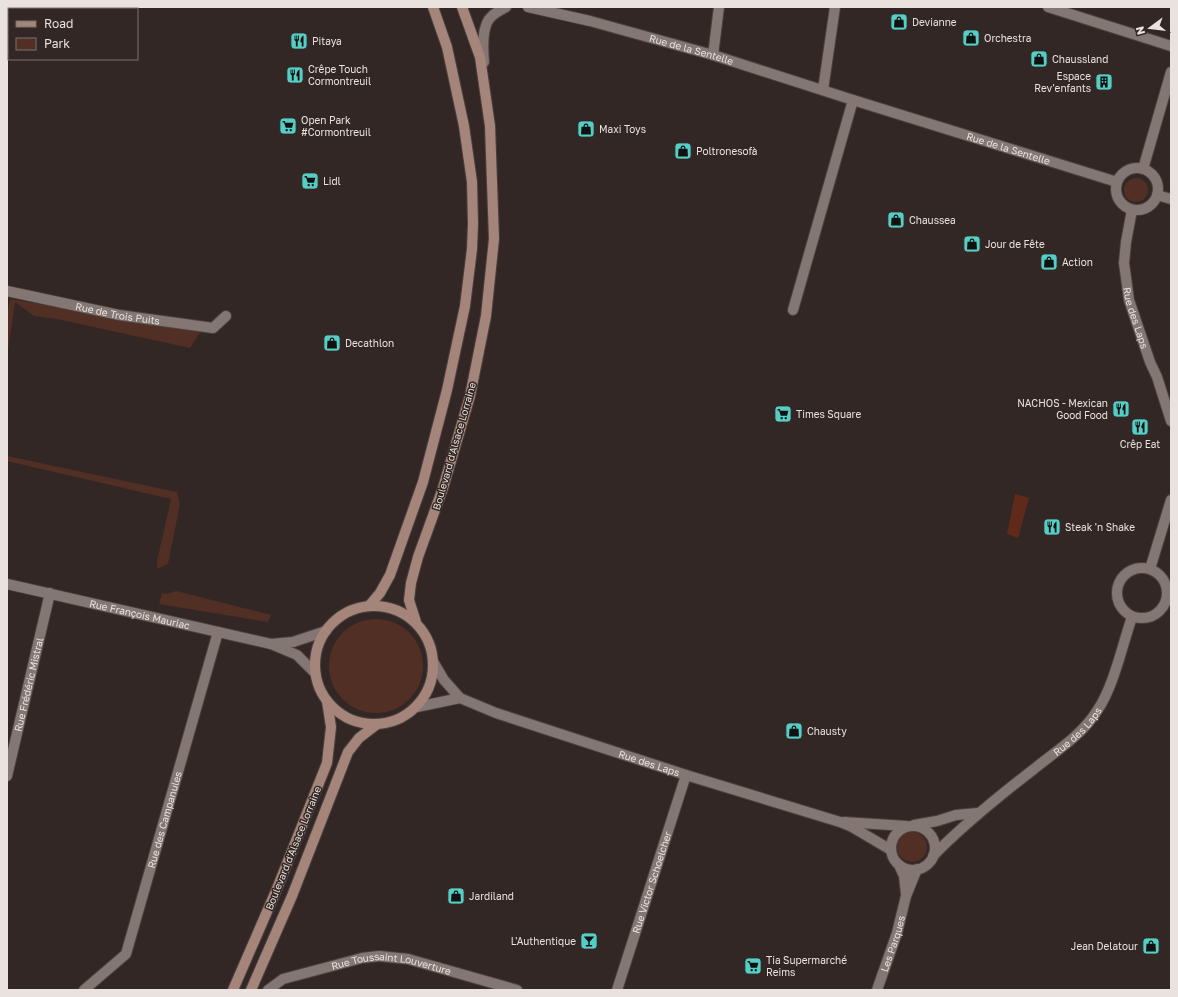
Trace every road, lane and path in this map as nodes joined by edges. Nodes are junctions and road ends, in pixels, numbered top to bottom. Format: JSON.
{"nodes":[{"id":1,"x":433,"y":7,"type":"edge"},
{"id":2,"x":462,"y":7,"type":"edge"},
{"id":3,"x":506,"y":7,"type":"edge"},
{"id":4,"x":528,"y":7,"type":"edge"},
{"id":5,"x":719,"y":7,"type":"edge"},
{"id":6,"x":835,"y":7,"type":"edge"},
{"id":7,"x":1048,"y":7,"type":"edge"},
{"id":8,"x":1171,"y":46,"type":"edge"},
{"id":9,"x":712,"y":55,"type":"junction"},
{"id":10,"x":1171,"y":72,"type":"edge"},
{"id":11,"x":823,"y":90,"type":"junction"},
{"id":12,"x":853,"y":100,"type":"junction"},
{"id":13,"x":490,"y":126,"type":"junction"},
{"id":14,"x":1143,"y":169,"type":"junction"},
{"id":15,"x":1117,"y":182,"type":"junction"},
{"id":16,"x":1157,"y":195,"type":"junction"},
{"id":17,"x":1171,"y":199,"type":"edge"},
{"id":18,"x":1132,"y":210,"type":"junction"},
{"id":19,"x":7,"y":291,"type":"edge"},
{"id":20,"x":794,"y":310,"type":"dead end"},
{"id":21,"x":226,"y":316,"type":"dead end"},
{"id":22,"x":1171,"y":421,"type":"edge"},
{"id":23,"x":1171,"y":500,"type":"edge"},
{"id":24,"x":1150,"y":569,"type":"junction"},
{"id":25,"x":7,"y":584,"type":"edge"},
{"id":26,"x":50,"y":594,"type":"junction"},
{"id":27,"x":1168,"y":602,"type":"edge"},
{"id":28,"x":369,"y":606,"type":"junction"},
{"id":29,"x":1132,"y":617,"type":"junction"},
{"id":30,"x":416,"y":622,"type":"junction"},
{"id":31,"x":326,"y":631,"type":"junction"},
{"id":32,"x":218,"y":632,"type":"junction"},
{"id":33,"x":272,"y":644,"type":"junction"},
{"id":34,"x":434,"y":663,"type":"junction"},
{"id":35,"x":315,"y":673,"type":"junction"},
{"id":36,"x":460,"y":698,"type":"junction"},
{"id":37,"x":327,"y":702,"type":"junction"},
{"id":38,"x":417,"y":707,"type":"junction"},
{"id":39,"x":376,"y":725,"type":"junction"},
{"id":40,"x":686,"y":775,"type":"junction"},
{"id":41,"x":7,"y":776,"type":"edge"},
{"id":42,"x":978,"y":813,"type":"junction"},
{"id":43,"x":840,"y":822,"type":"junction"},
{"id":44,"x":910,"y":826,"type":"junction"},
{"id":45,"x":891,"y":850,"type":"junction"},
{"id":46,"x":933,"y":856,"type":"junction"},
{"id":47,"x":899,"y":865,"type":"junction"},
{"id":48,"x":917,"y":869,"type":"junction"},
{"id":49,"x":906,"y":896,"type":"junction"},
{"id":50,"x":84,"y":990,"type":"edge"},
{"id":51,"x":233,"y":990,"type":"edge"},
{"id":52,"x":251,"y":990,"type":"edge"},
{"id":53,"x":268,"y":990,"type":"edge"},
{"id":54,"x":517,"y":990,"type":"edge"},
{"id":55,"x":618,"y":990,"type":"edge"},
{"id":56,"x":877,"y":990,"type":"edge"}],
"edges":[{"from":1,"to":28,"type":"main road","name":"Boulevard d'Alsace Lorraine"},
{"from":2,"to":13,"type":"main road","name":"Boulevard d'Alsace Lorraine"},
{"from":3,"to":13,"type":"street"},
{"from":4,"to":9,"type":"street","name":"Rue de la Sentelle"},
{"from":5,"to":9,"type":"street"},
{"from":6,"to":11,"type":"street"},
{"from":7,"to":8,"type":"street"},
{"from":9,"to":11,"type":"street","name":"Rue de la Sentelle"},
{"from":10,"to":14,"type":"street"},
{"from":11,"to":12,"type":"street","name":"Rue de la Sentelle"},
{"from":12,"to":15,"type":"street","name":"Rue de la Sentelle"},
{"from":12,"to":20,"type":"street"},
{"from":13,"to":30,"type":"main road","name":"Boulevard d'Alsace Lorraine"},
{"from":14,"to":15,"type":"street"},
{"from":14,"to":16,"type":"street"},
{"from":15,"to":18,"type":"street"},
{"from":16,"to":17,"type":"street"},
{"from":16,"to":18,"type":"street"},
{"from":18,"to":22,"type":"street","name":"Rue des Laps"},
{"from":19,"to":21,"type":"street","name":"Rue de Trois Puits"},
{"from":23,"to":24,"type":"street"},
{"from":24,"to":27,"type":"street"},
{"from":24,"to":29,"type":"street"},
{"from":25,"to":26,"type":"street","name":"Rue François Mauriac"},
{"from":26,"to":32,"type":"street","name":"Rue François Mauriac"},
{"from":26,"to":41,"type":"street","name":"Rue Frédéric Mistral"},
{"from":27,"to":29,"type":"street"},
{"from":28,"to":30,"type":"main road"},
{"from":28,"to":31,"type":"main road"},
{"from":29,"to":42,"type":"street","name":"Rue des Laps"},
{"from":30,"to":34,"type":"main road"},
{"from":31,"to":33,"type":"street"},
{"from":31,"to":35,"type":"main road"},
{"from":32,"to":33,"type":"street","name":"Rue François Mauriac"},
{"from":32,"to":50,"type":"street","name":"Rue des Campanules"},
{"from":33,"to":35,"type":"street"},
{"from":34,"to":36,"type":"street","name":"Rue des Laps"},
{"from":34,"to":38,"type":"main road"},
{"from":35,"to":37,"type":"main road"},
{"from":36,"to":38,"type":"street"},
{"from":36,"to":40,"type":"street","name":"Rue des Laps"},
{"from":37,"to":39,"type":"main road"},
{"from":37,"to":51,"type":"main road","name":"Boulevard d'Alsace Lorraine"},
{"from":38,"to":39,"type":"main road"},
{"from":39,"to":52,"type":"main road","name":"Boulevard d'Alsace Lorraine"},
{"from":40,"to":43,"type":"street","name":"Rue des Laps"},
{"from":40,"to":55,"type":"street","name":"Rue Victor Schoelcher"},
{"from":42,"to":44,"type":"street","name":"Rue des Laps"},
{"from":42,"to":46,"type":"street","name":"Rue des Laps"},
{"from":43,"to":44,"type":"street","name":"Rue des Laps"},
{"from":43,"to":45,"type":"street","name":"Rue des Laps"},
{"from":44,"to":45,"type":"street"},
{"from":44,"to":46,"type":"street"},
{"from":45,"to":47,"type":"street"},
{"from":46,"to":48,"type":"street"},
{"from":47,"to":48,"type":"street"},
{"from":47,"to":49,"type":"street","name":"Les Parques"},
{"from":48,"to":49,"type":"street","name":"Les Parques"},
{"from":49,"to":56,"type":"street","name":"Les Parques"},
{"from":53,"to":54,"type":"street","name":"Rue Toussaint Louverture"}]}
